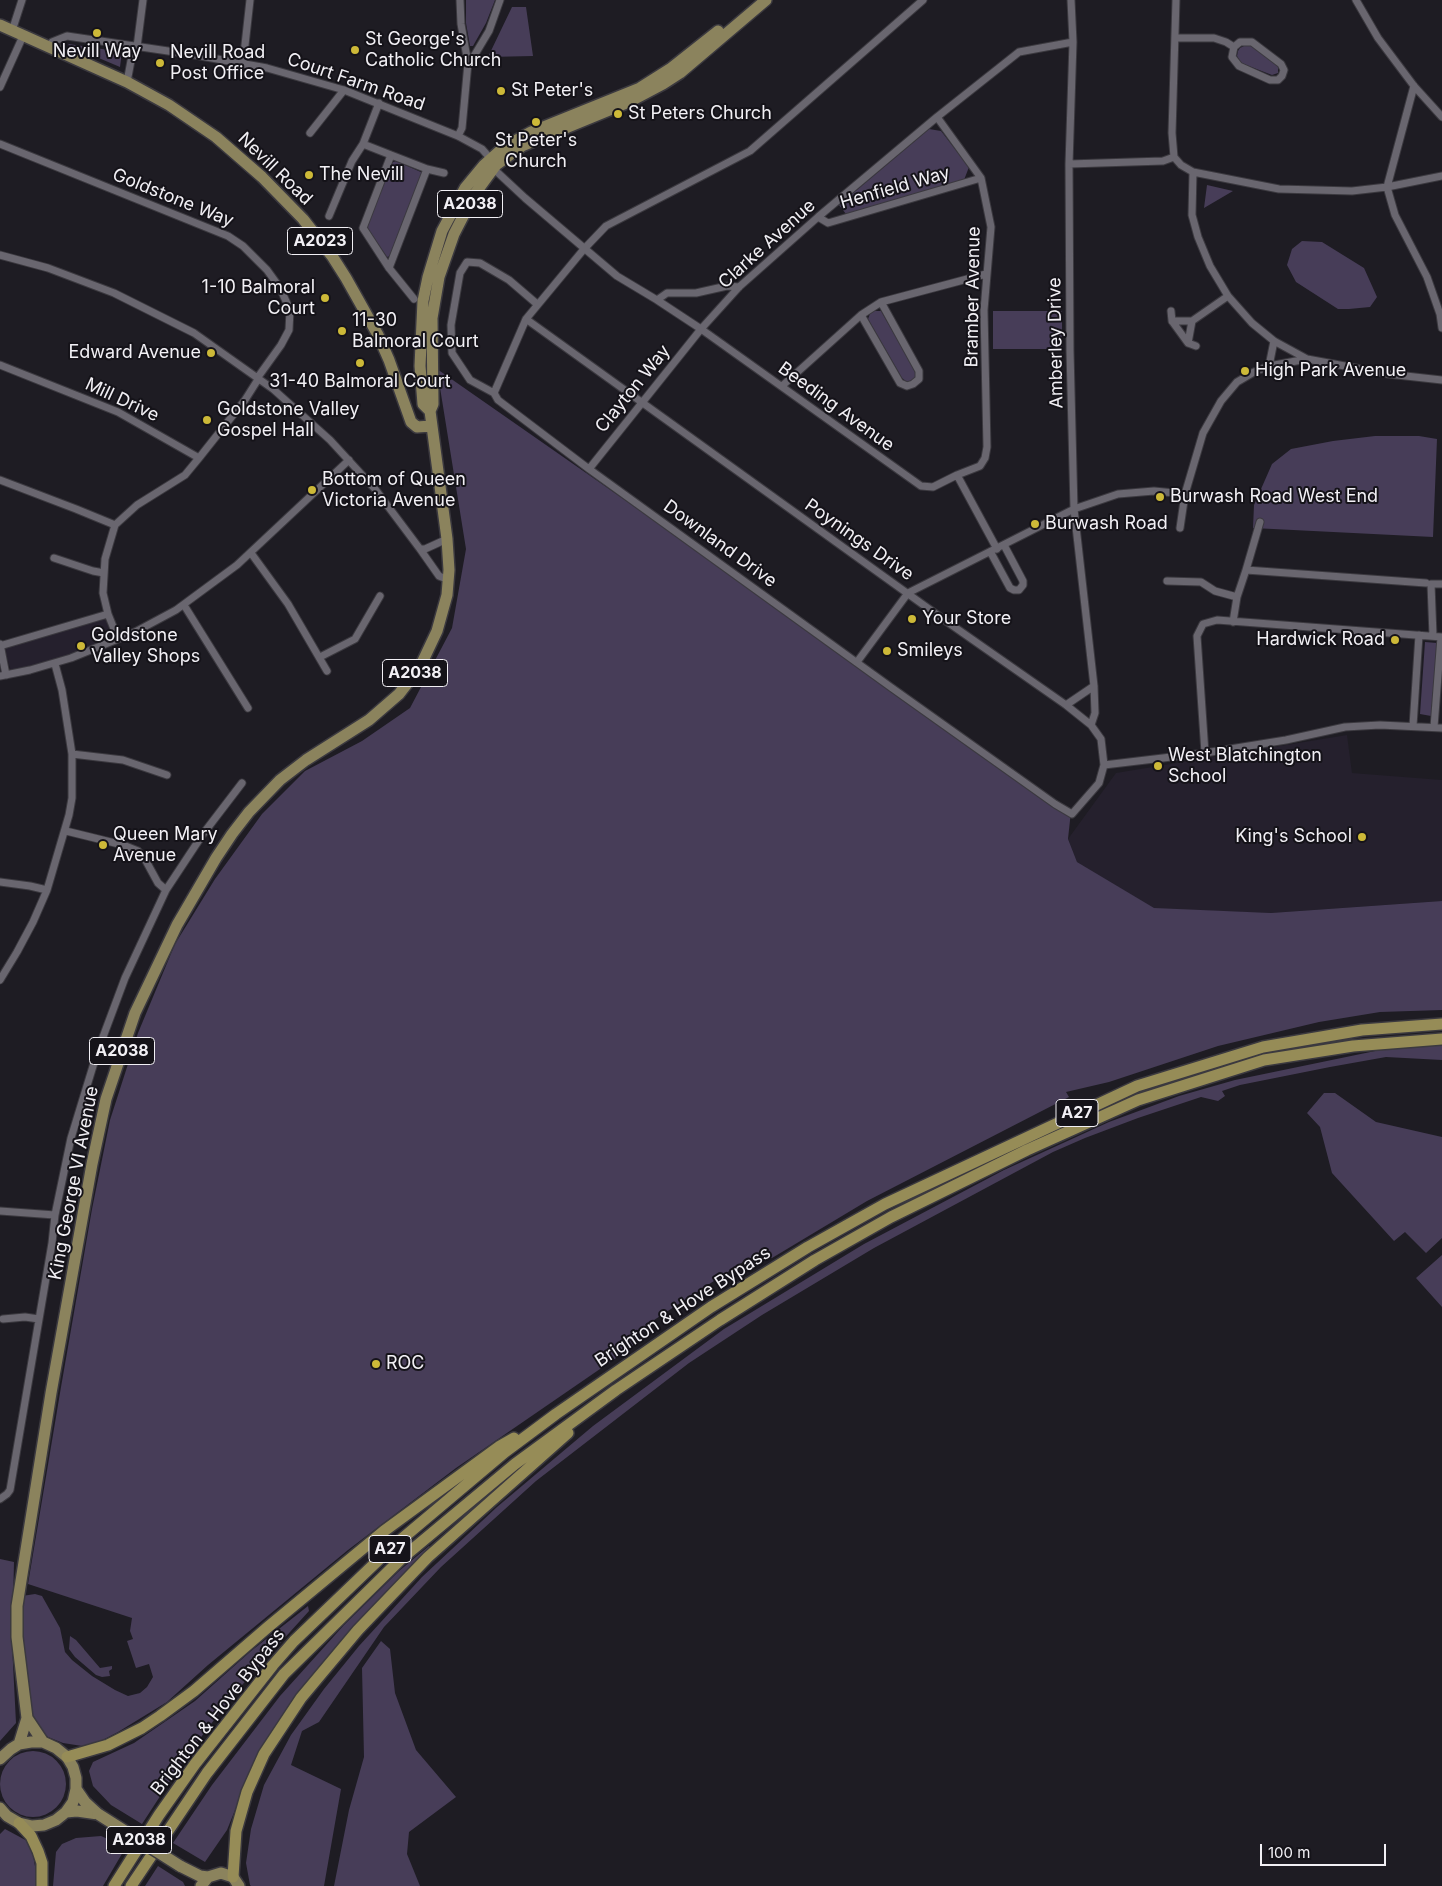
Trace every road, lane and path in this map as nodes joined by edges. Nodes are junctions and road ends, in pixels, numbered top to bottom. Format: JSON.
{"nodes":[{"id":1,"x":22,"y":0,"type":"edge"},
{"id":2,"x":143,"y":0,"type":"edge"},
{"id":3,"x":250,"y":0,"type":"edge"},
{"id":4,"x":460,"y":0,"type":"edge"},
{"id":5,"x":500,"y":0,"type":"edge"},
{"id":6,"x":754,"y":0,"type":"edge"},
{"id":7,"x":766,"y":0,"type":"edge"},
{"id":8,"x":923,"y":0,"type":"edge"},
{"id":9,"x":1071,"y":0,"type":"edge"},
{"id":10,"x":1176,"y":0,"type":"edge"},
{"id":11,"x":1356,"y":0,"type":"edge"},
{"id":12,"x":0,"y":26,"type":"edge"},
{"id":13,"x":17,"y":33,"type":"junction"},
{"id":14,"x":1176,"y":38,"type":"junction"},
{"id":15,"x":1074,"y":42,"type":"junction"},
{"id":16,"x":50,"y":46,"type":"junction"},
{"id":17,"x":137,"y":47,"type":"junction"},
{"id":18,"x":1234,"y":47,"type":"junction"},
{"id":19,"x":703,"y":48,"type":"junction"},
{"id":20,"x":243,"y":63,"type":"junction"},
{"id":21,"x":468,"y":63,"type":"junction"},
{"id":22,"x":127,"y":82,"type":"junction"},
{"id":23,"x":1414,"y":86,"type":"junction"},
{"id":24,"x":0,"y":87,"type":"edge"},
{"id":25,"x":344,"y":90,"type":"junction"},
{"id":26,"x":379,"y":103,"type":"junction"},
{"id":27,"x":1442,"y":116,"type":"edge"},
{"id":28,"x":937,"y":117,"type":"junction"},
{"id":29,"x":310,"y":133,"type":"dead end"},
{"id":30,"x":458,"y":136,"type":"junction"},
{"id":31,"x":0,"y":144,"type":"edge"},
{"id":32,"x":363,"y":144,"type":"junction"},
{"id":33,"x":391,"y":155,"type":"junction"},
{"id":34,"x":1174,"y":157,"type":"junction"},
{"id":35,"x":493,"y":162,"type":"junction"},
{"id":36,"x":1069,"y":164,"type":"junction"},
{"id":37,"x":427,"y":170,"type":"junction"},
{"id":38,"x":1193,"y":172,"type":"junction"},
{"id":39,"x":444,"y":173,"type":"dead end"},
{"id":40,"x":1442,"y":176,"type":"edge"},
{"id":41,"x":981,"y":178,"type":"junction"},
{"id":42,"x":1387,"y":187,"type":"junction"},
{"id":43,"x":329,"y":216,"type":"dead end"},
{"id":44,"x":818,"y":217,"type":"junction"},
{"id":45,"x":584,"y":249,"type":"junction"},
{"id":46,"x":0,"y":255,"type":"edge"},
{"id":47,"x":389,"y":268,"type":"junction"},
{"id":48,"x":986,"y":274,"type":"junction"},
{"id":49,"x":739,"y":287,"type":"junction"},
{"id":50,"x":1228,"y":296,"type":"junction"},
{"id":51,"x":414,"y":299,"type":"dead end"},
{"id":52,"x":657,"y":300,"type":"junction"},
{"id":53,"x":881,"y":302,"type":"junction"},
{"id":54,"x":537,"y":304,"type":"junction"},
{"id":55,"x":1171,"y":311,"type":"dead end"},
{"id":56,"x":861,"y":315,"type":"junction"},
{"id":57,"x":526,"y":319,"type":"junction"},
{"id":58,"x":1172,"y":321,"type":"junction"},
{"id":59,"x":1192,"y":321,"type":"junction"},
{"id":60,"x":1442,"y":328,"type":"edge"},
{"id":61,"x":701,"y":329,"type":"junction"},
{"id":62,"x":1274,"y":340,"type":"junction"},
{"id":63,"x":1188,"y":343,"type":"junction"},
{"id":64,"x":1196,"y":346,"type":"dead end"},
{"id":65,"x":1307,"y":359,"type":"junction"},
{"id":66,"x":0,"y":365,"type":"edge"},
{"id":67,"x":1269,"y":366,"type":"junction"},
{"id":68,"x":258,"y":377,"type":"junction"},
{"id":69,"x":1442,"y":380,"type":"edge"},
{"id":70,"x":782,"y":386,"type":"junction"},
{"id":71,"x":494,"y":392,"type":"junction"},
{"id":72,"x":641,"y":403,"type":"junction"},
{"id":73,"x":431,"y":426,"type":"junction"},
{"id":74,"x":199,"y":458,"type":"junction"},
{"id":75,"x":349,"y":460,"type":"junction"},
{"id":76,"x":589,"y":468,"type":"junction"},
{"id":77,"x":956,"y":474,"type":"junction"},
{"id":78,"x":0,"y":480,"type":"edge"},
{"id":79,"x":1185,"y":494,"type":"junction"},
{"id":80,"x":1074,"y":508,"type":"junction"},
{"id":81,"x":1260,"y":522,"type":"dead end"},
{"id":82,"x":115,"y":525,"type":"junction"},
{"id":83,"x":1180,"y":528,"type":"dead end"},
{"id":84,"x":447,"y":539,"type":"junction"},
{"id":85,"x":1004,"y":545,"type":"junction"},
{"id":86,"x":420,"y":549,"type":"junction"},
{"id":87,"x":994,"y":551,"type":"junction"},
{"id":88,"x":251,"y":553,"type":"junction"},
{"id":89,"x":54,"y":558,"type":"dead end"},
{"id":90,"x":1246,"y":570,"type":"junction"},
{"id":91,"x":104,"y":573,"type":"junction"},
{"id":92,"x":448,"y":580,"type":"junction"},
{"id":93,"x":1167,"y":581,"type":"dead end"},
{"id":94,"x":1426,"y":583,"type":"dead end"},
{"id":95,"x":1442,"y":584,"type":"edge"},
{"id":96,"x":908,"y":593,"type":"junction"},
{"id":97,"x":380,"y":596,"type":"dead end"},
{"id":98,"x":1238,"y":597,"type":"junction"},
{"id":99,"x":184,"y":605,"type":"junction"},
{"id":100,"x":108,"y":614,"type":"junction"},
{"id":101,"x":1233,"y":622,"type":"junction"},
{"id":102,"x":1419,"y":635,"type":"junction"},
{"id":103,"x":1433,"y":636,"type":"junction"},
{"id":104,"x":1441,"y":637,"type":"edge"},
{"id":105,"x":118,"y":639,"type":"junction"},
{"id":106,"x":0,"y":645,"type":"edge"},
{"id":107,"x":320,"y":658,"type":"junction"},
{"id":108,"x":857,"y":662,"type":"junction"},
{"id":109,"x":55,"y":664,"type":"junction"},
{"id":110,"x":327,"y":671,"type":"dead end"},
{"id":111,"x":3,"y":676,"type":"edge"},
{"id":112,"x":1094,"y":686,"type":"junction"},
{"id":113,"x":1066,"y":705,"type":"junction"},
{"id":114,"x":248,"y":708,"type":"dead end"},
{"id":115,"x":1091,"y":725,"type":"junction"},
{"id":116,"x":1413,"y":726,"type":"junction"},
{"id":117,"x":1438,"y":727,"type":"edge"},
{"id":118,"x":1205,"y":753,"type":"junction"},
{"id":119,"x":72,"y":754,"type":"junction"},
{"id":120,"x":1104,"y":764,"type":"junction"},
{"id":121,"x":168,"y":775,"type":"dead end"},
{"id":122,"x":242,"y":783,"type":"dead end"},
{"id":123,"x":1072,"y":814,"type":"joint"},
{"id":124,"x":66,"y":831,"type":"junction"},
{"id":125,"x":0,"y":882,"type":"edge"},
{"id":126,"x":47,"y":890,"type":"junction"},
{"id":127,"x":166,"y":890,"type":"junction"},
{"id":128,"x":0,"y":980,"type":"edge"},
{"id":129,"x":1442,"y":1024,"type":"edge"},
{"id":130,"x":1442,"y":1039,"type":"edge"},
{"id":131,"x":0,"y":1211,"type":"edge"},
{"id":132,"x":55,"y":1216,"type":"junction"},
{"id":133,"x":3,"y":1319,"type":"dead end"},
{"id":134,"x":39,"y":1319,"type":"junction"},
{"id":135,"x":616,"y":1390,"type":"junction"},
{"id":136,"x":556,"y":1414,"type":"junction"},
{"id":137,"x":0,"y":1499,"type":"edge"},
{"id":138,"x":27,"y":1718,"type":"junction"},
{"id":139,"x":43,"y":1742,"type":"junction"},
{"id":140,"x":19,"y":1744,"type":"junction"},
{"id":141,"x":67,"y":1757,"type":"junction"},
{"id":142,"x":0,"y":1759,"type":"edge"},
{"id":143,"x":76,"y":1790,"type":"junction"},
{"id":144,"x":66,"y":1812,"type":"junction"},
{"id":145,"x":2,"y":1814,"type":"edge"},
{"id":146,"x":98,"y":1814,"type":"junction"},
{"id":147,"x":19,"y":1823,"type":"junction"},
{"id":148,"x":236,"y":1882,"type":"edge"},
{"id":149,"x":203,"y":1883,"type":"edge"},
{"id":150,"x":42,"y":1886,"type":"edge"},
{"id":151,"x":114,"y":1886,"type":"edge"},
{"id":152,"x":131,"y":1886,"type":"edge"}],
"edges":[{"from":1,"to":13,"type":"street"},
{"from":2,"to":17,"type":"street"},
{"from":3,"to":20,"type":"street"},
{"from":4,"to":21,"type":"street"},
{"from":5,"to":21,"type":"street"},
{"from":6,"to":19,"type":"main road","number":"A2038"},
{"from":7,"to":19,"type":"main road","number":"A2038"},
{"from":8,"to":45,"type":"street"},
{"from":9,"to":15,"type":"street","name":"Amberley Drive"},
{"from":10,"to":14,"type":"street"},
{"from":11,"to":23,"type":"street"},
{"from":12,"to":13,"type":"main road","name":"Nevill Road","number":"A2023"},
{"from":13,"to":16,"type":"main road","name":"Nevill Road","number":"A2023"},
{"from":13,"to":24,"type":"street"},
{"from":14,"to":18,"type":"street"},
{"from":14,"to":34,"type":"street"},
{"from":15,"to":28,"type":"street","name":"Clarke Avenue"},
{"from":15,"to":36,"type":"street","name":"Amberley Drive"},
{"from":16,"to":17,"type":"street","name":"Court Farm Road"},
{"from":16,"to":22,"type":"main road","name":"Nevill Road","number":"A2023"},
{"from":17,"to":20,"type":"street","name":"Court Farm Road"},
{"from":17,"to":22,"type":"street"},
{"from":18,"to":18,"type":"street"},
{"from":19,"to":35,"type":"main road","number":"A2038"},
{"from":20,"to":25,"type":"street","name":"Court Farm Road"},
{"from":21,"to":30,"type":"street"},
{"from":22,"to":73,"type":"main road","name":"Nevill Road","number":"A2023"},
{"from":23,"to":27,"type":"street"},
{"from":23,"to":42,"type":"street"},
{"from":25,"to":26,"type":"street","name":"Court Farm Road"},
{"from":25,"to":29,"type":"street"},
{"from":26,"to":30,"type":"street","name":"Court Farm Road"},
{"from":26,"to":32,"type":"street"},
{"from":28,"to":41,"type":"street","name":"Bramber Avenue"},
{"from":28,"to":44,"type":"street","name":"Clarke Avenue"},
{"from":30,"to":35,"type":"street","name":"Court Farm Road"},
{"from":31,"to":68,"type":"street","name":"Goldstone Way"},
{"from":32,"to":33,"type":"street"},
{"from":32,"to":43,"type":"street"},
{"from":33,"to":37,"type":"street"},
{"from":33,"to":47,"type":"street"},
{"from":34,"to":36,"type":"street"},
{"from":34,"to":38,"type":"street"},
{"from":35,"to":45,"type":"street"},
{"from":35,"to":73,"type":"main road","name":"King George VI Avenue","number":"A2038"},
{"from":36,"to":80,"type":"street","name":"Amberley Drive"},
{"from":37,"to":39,"type":"street"},
{"from":37,"to":47,"type":"street"},
{"from":38,"to":42,"type":"street"},
{"from":38,"to":50,"type":"street"},
{"from":40,"to":42,"type":"street"},
{"from":41,"to":44,"type":"street","name":"Henfield Way"},
{"from":41,"to":48,"type":"street","name":"Bramber Avenue"},
{"from":42,"to":60,"type":"street"},
{"from":44,"to":49,"type":"street","name":"Clarke Avenue"},
{"from":45,"to":52,"type":"street"},
{"from":45,"to":54,"type":"street"},
{"from":46,"to":68,"type":"street"},
{"from":47,"to":51,"type":"street"},
{"from":48,"to":53,"type":"street"},
{"from":48,"to":77,"type":"street","name":"Bramber Avenue"},
{"from":49,"to":52,"type":"street"},
{"from":49,"to":61,"type":"street","name":"Clarke Avenue"},
{"from":50,"to":59,"type":"street"},
{"from":50,"to":62,"type":"street"},
{"from":52,"to":61,"type":"street"},
{"from":53,"to":56,"type":"street"},
{"from":53,"to":56,"type":"street"},
{"from":54,"to":57,"type":"street"},
{"from":54,"to":71,"type":"street","name":"Downland Drive"},
{"from":55,"to":58,"type":"street"},
{"from":56,"to":70,"type":"street"},
{"from":57,"to":71,"type":"street"},
{"from":57,"to":72,"type":"street","name":"Poynings Drive"},
{"from":58,"to":59,"type":"street"},
{"from":58,"to":63,"type":"street"},
{"from":59,"to":63,"type":"street"},
{"from":61,"to":70,"type":"street","name":"Beeding Avenue"},
{"from":61,"to":72,"type":"street","name":"Clayton Way"},
{"from":62,"to":65,"type":"street"},
{"from":62,"to":67,"type":"street"},
{"from":63,"to":64,"type":"street"},
{"from":65,"to":67,"type":"street"},
{"from":65,"to":69,"type":"street"},
{"from":66,"to":74,"type":"street","name":"Mill Drive"},
{"from":67,"to":79,"type":"street"},
{"from":68,"to":74,"type":"street"},
{"from":68,"to":75,"type":"street"},
{"from":70,"to":77,"type":"street","name":"Beeding Avenue"},
{"from":71,"to":76,"type":"street","name":"Downland Drive"},
{"from":72,"to":76,"type":"street","name":"Clayton Way"},
{"from":72,"to":96,"type":"street","name":"Poynings Drive"},
{"from":73,"to":84,"type":"main road","name":"King George VI Avenue","number":"A2038"},
{"from":74,"to":82,"type":"street"},
{"from":75,"to":86,"type":"street"},
{"from":75,"to":88,"type":"street"},
{"from":76,"to":108,"type":"street","name":"Downland Drive"},
{"from":77,"to":87,"type":"street"},
{"from":78,"to":82,"type":"street"},
{"from":79,"to":80,"type":"street"},
{"from":79,"to":83,"type":"street"},
{"from":80,"to":85,"type":"street"},
{"from":80,"to":112,"type":"street","name":"Amberley Drive"},
{"from":81,"to":90,"type":"street"},
{"from":82,"to":91,"type":"street"},
{"from":84,"to":86,"type":"street"},
{"from":84,"to":92,"type":"main road","name":"King George VI Avenue","number":"A2038"},
{"from":85,"to":87,"type":"street"},
{"from":85,"to":87,"type":"street"},
{"from":86,"to":92,"type":"street"},
{"from":87,"to":96,"type":"street"},
{"from":88,"to":99,"type":"street"},
{"from":88,"to":107,"type":"street"},
{"from":89,"to":91,"type":"street"},
{"from":90,"to":94,"type":"street"},
{"from":90,"to":98,"type":"street"},
{"from":91,"to":100,"type":"street"},
{"from":92,"to":138,"type":"main road","name":"King George VI Avenue","number":"A2038"},
{"from":93,"to":98,"type":"street"},
{"from":95,"to":103,"type":"street"},
{"from":96,"to":108,"type":"street"},
{"from":96,"to":113,"type":"street","name":"Poynings Drive"},
{"from":97,"to":107,"type":"street"},
{"from":98,"to":101,"type":"street"},
{"from":99,"to":105,"type":"street"},
{"from":99,"to":114,"type":"street"},
{"from":100,"to":105,"type":"street"},
{"from":100,"to":106,"type":"street"},
{"from":101,"to":102,"type":"street"},
{"from":101,"to":118,"type":"street"},
{"from":102,"to":103,"type":"street"},
{"from":102,"to":116,"type":"street"},
{"from":103,"to":104,"type":"street"},
{"from":104,"to":117,"type":"street"},
{"from":105,"to":109,"type":"street"},
{"from":106,"to":111,"type":"street"},
{"from":107,"to":110,"type":"street"},
{"from":108,"to":123,"type":"street","name":"Downland Drive"},
{"from":109,"to":111,"type":"street"},
{"from":109,"to":119,"type":"street"},
{"from":112,"to":113,"type":"street"},
{"from":112,"to":115,"type":"street","name":"Amberley Drive"},
{"from":113,"to":115,"type":"street","name":"Poynings Drive"},
{"from":115,"to":120,"type":"street","name":"Poynings Drive"},
{"from":116,"to":117,"type":"street"},
{"from":116,"to":118,"type":"street"},
{"from":118,"to":120,"type":"street"},
{"from":119,"to":121,"type":"street"},
{"from":119,"to":124,"type":"street"},
{"from":120,"to":123,"type":"street","name":"Poynings Drive"},
{"from":122,"to":127,"type":"street"},
{"from":124,"to":126,"type":"street"},
{"from":124,"to":127,"type":"street"},
{"from":125,"to":126,"type":"street"},
{"from":126,"to":128,"type":"street"},
{"from":127,"to":132,"type":"street"},
{"from":129,"to":136,"type":"highway","name":"Brighton & Hove Bypass","number":"A27"},
{"from":130,"to":135,"type":"highway","name":"Brighton & Hove Bypass","number":"A27"},
{"from":131,"to":132,"type":"street"},
{"from":132,"to":134,"type":"street"},
{"from":133,"to":134,"type":"street"},
{"from":134,"to":137,"type":"street"},
{"from":135,"to":148,"type":"highway","number":"A27"},
{"from":135,"to":152,"type":"highway","name":"Brighton & Hove Bypass","number":"A27"},
{"from":136,"to":141,"type":"highway","number":"A27"},
{"from":136,"to":151,"type":"highway","name":"Brighton & Hove Bypass","number":"A27"},
{"from":138,"to":139,"type":"main road","name":"King George VI Avenue","number":"A2038"},
{"from":138,"to":140,"type":"main road","name":"King George VI Avenue","number":"A2038"},
{"from":139,"to":140,"type":"main road"},
{"from":139,"to":141,"type":"main road"},
{"from":140,"to":142,"type":"main road"},
{"from":141,"to":143,"type":"main road"},
{"from":143,"to":144,"type":"main road"},
{"from":143,"to":146,"type":"main road","number":"A2038"},
{"from":144,"to":146,"type":"main road","number":"A2038"},
{"from":144,"to":147,"type":"main road"},
{"from":145,"to":147,"type":"main road"},
{"from":146,"to":149,"type":"main road","number":"A2038","bridge":true},
{"from":147,"to":150,"type":"highway"},
{"from":148,"to":149,"type":"main road"}]}
